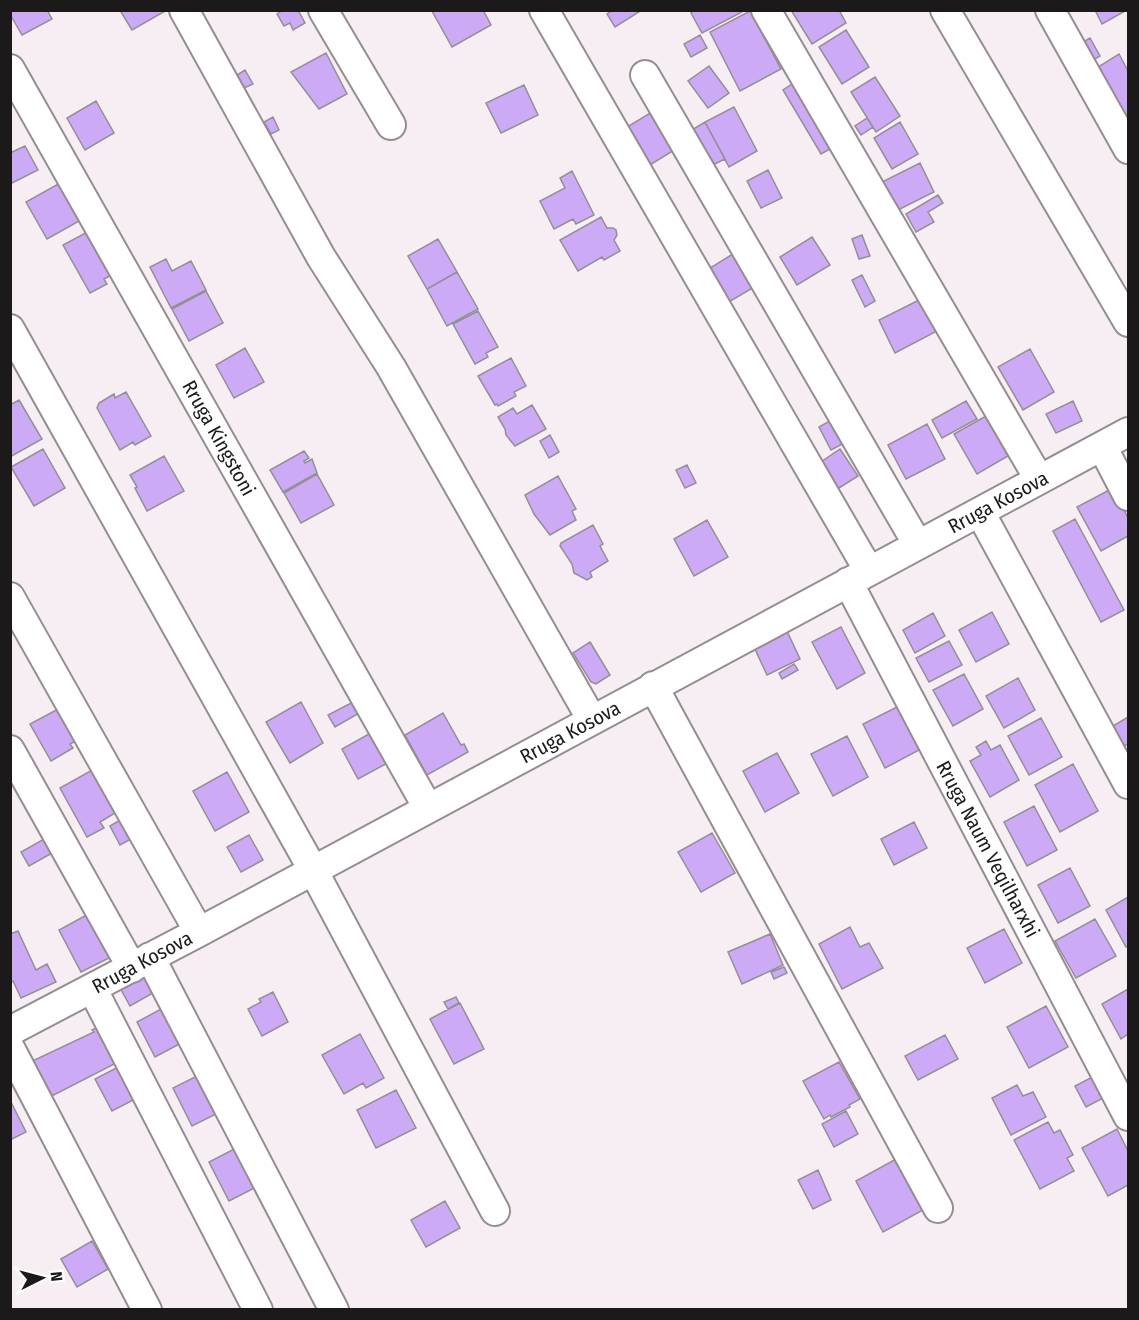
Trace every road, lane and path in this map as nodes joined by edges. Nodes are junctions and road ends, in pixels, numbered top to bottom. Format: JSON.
{"nodes":[{"id":1,"x":184,"y":10,"type":"edge"},
{"id":2,"x":323,"y":10,"type":"edge"},
{"id":3,"x":544,"y":10,"type":"edge"},
{"id":4,"x":766,"y":10,"type":"edge"},
{"id":5,"x":945,"y":10,"type":"edge"},
{"id":6,"x":1050,"y":10,"type":"edge"},
{"id":7,"x":10,"y":69,"type":"edge"},
{"id":8,"x":645,"y":75,"type":"dead end"},
{"id":9,"x":391,"y":126,"type":"dead end"},
{"id":10,"x":1128,"y":149,"type":"edge"},
{"id":11,"x":1128,"y":322,"type":"edge"},
{"id":12,"x":10,"y":329,"type":"edge"},
{"id":13,"x":1128,"y":432,"type":"edge"},
{"id":14,"x":1102,"y":446,"type":"junction"},
{"id":15,"x":1039,"y":479,"type":"junction"},
{"id":16,"x":1128,"y":496,"type":"edge"},
{"id":17,"x":980,"y":512,"type":"junction"},
{"id":18,"x":918,"y":544,"type":"junction"},
{"id":19,"x":859,"y":576,"type":"junction"},
{"id":20,"x":10,"y":597,"type":"edge"},
{"id":21,"x":652,"y":686,"type":"junction"},
{"id":22,"x":592,"y":720,"type":"junction"},
{"id":23,"x":10,"y":750,"type":"edge"},
{"id":24,"x":1128,"y":784,"type":"edge"},
{"id":25,"x":428,"y":808,"type":"junction"},
{"id":26,"x":313,"y":870,"type":"junction"},
{"id":27,"x":199,"y":932,"type":"junction"},
{"id":28,"x":141,"y":962,"type":"junction"},
{"id":29,"x":92,"y":988,"type":"junction"},
{"id":30,"x":10,"y":1031,"type":"edge"},
{"id":31,"x":10,"y":1048,"type":"edge"},
{"id":32,"x":1128,"y":1116,"type":"edge"},
{"id":33,"x":938,"y":1208,"type":"dead end"},
{"id":34,"x":495,"y":1211,"type":"dead end"},
{"id":35,"x":147,"y":1310,"type":"edge"},
{"id":36,"x":258,"y":1310,"type":"edge"},
{"id":37,"x":334,"y":1310,"type":"edge"}],
"edges":[{"from":1,"to":22,"type":"street"},
{"from":2,"to":9,"type":"street"},
{"from":3,"to":19,"type":"street","name":"Rruga Naum Veqilharxhi"},
{"from":4,"to":15,"type":"street"},
{"from":5,"to":11,"type":"street"},
{"from":6,"to":10,"type":"street"},
{"from":7,"to":25,"type":"street","name":"Rruga Kingstoni"},
{"from":8,"to":18,"type":"street"},
{"from":12,"to":26,"type":"street"},
{"from":13,"to":14,"type":"street","name":"Rruga Kosova"},
{"from":14,"to":15,"type":"street","name":"Rruga Kosova"},
{"from":14,"to":16,"type":"street"},
{"from":15,"to":17,"type":"street","name":"Rruga Kosova"},
{"from":17,"to":18,"type":"street","name":"Rruga Kosova"},
{"from":17,"to":24,"type":"street"},
{"from":18,"to":19,"type":"street","name":"Rruga Kosova"},
{"from":19,"to":21,"type":"street","name":"Rruga Kosova"},
{"from":19,"to":32,"type":"street","name":"Rruga Naum Veqilharxhi"},
{"from":20,"to":27,"type":"street"},
{"from":21,"to":22,"type":"street","name":"Rruga Kosova"},
{"from":21,"to":33,"type":"street"},
{"from":22,"to":25,"type":"street","name":"Rruga Kosova"},
{"from":23,"to":28,"type":"street"},
{"from":25,"to":26,"type":"street","name":"Rruga Kosova"},
{"from":26,"to":27,"type":"street","name":"Rruga Kosova"},
{"from":26,"to":34,"type":"street"},
{"from":27,"to":28,"type":"street","name":"Rruga Kosova"},
{"from":28,"to":29,"type":"street","name":"Rruga Kosova"},
{"from":28,"to":37,"type":"street"},
{"from":29,"to":30,"type":"street","name":"Rruga Kosova"},
{"from":29,"to":36,"type":"street"},
{"from":31,"to":35,"type":"street"}]}
